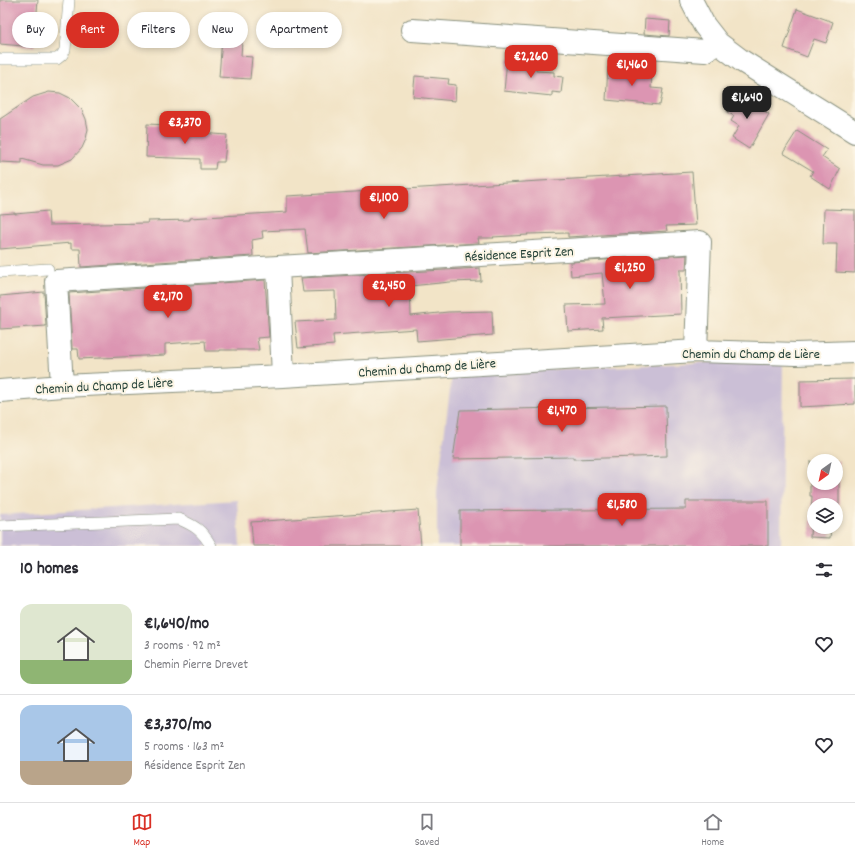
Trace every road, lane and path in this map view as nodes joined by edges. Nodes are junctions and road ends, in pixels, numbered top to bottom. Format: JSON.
{"nodes":[{"id":1,"x":69,"y":0,"type":"edge"},
{"id":2,"x":691,"y":0,"type":"edge"},
{"id":3,"x":412,"y":30,"type":"dead end"},
{"id":4,"x":718,"y":43,"type":"junction"},
{"id":5,"x":0,"y":59,"type":"edge"},
{"id":6,"x":855,"y":132,"type":"edge"},
{"id":7,"x":278,"y":267,"type":"junction"},
{"id":8,"x":48,"y":270,"type":"dead end"},
{"id":9,"x":0,"y":272,"type":"edge"},
{"id":10,"x":696,"y":351,"type":"junction"},
{"id":11,"x":855,"y":352,"type":"edge"},
{"id":12,"x":283,"y":376,"type":"junction"},
{"id":13,"x":62,"y":386,"type":"junction"},
{"id":14,"x":0,"y":391,"type":"edge"},
{"id":15,"x":0,"y":526,"type":"edge"},
{"id":16,"x":211,"y":546,"type":"edge"}],
"edges":[{"from":1,"to":5,"type":"lane"},
{"from":2,"to":4,"type":"street"},
{"from":3,"to":4,"type":"street"},
{"from":4,"to":6,"type":"street"},
{"from":7,"to":10,"type":"street","name":"Résidence Esprit Zen"},
{"from":7,"to":12,"type":"street"},
{"from":7,"to":13,"type":"street","name":"Résidence Esprit Zen"},
{"from":8,"to":9,"type":"lane"},
{"from":10,"to":11,"type":"street","name":"Chemin du Champ de Lière"},
{"from":10,"to":12,"type":"street","name":"Chemin du Champ de Lière"},
{"from":12,"to":13,"type":"street","name":"Chemin du Champ de Lière"},
{"from":13,"to":14,"type":"street","name":"Chemin du Champ de Lière"},
{"from":15,"to":16,"type":"lane"}]}
